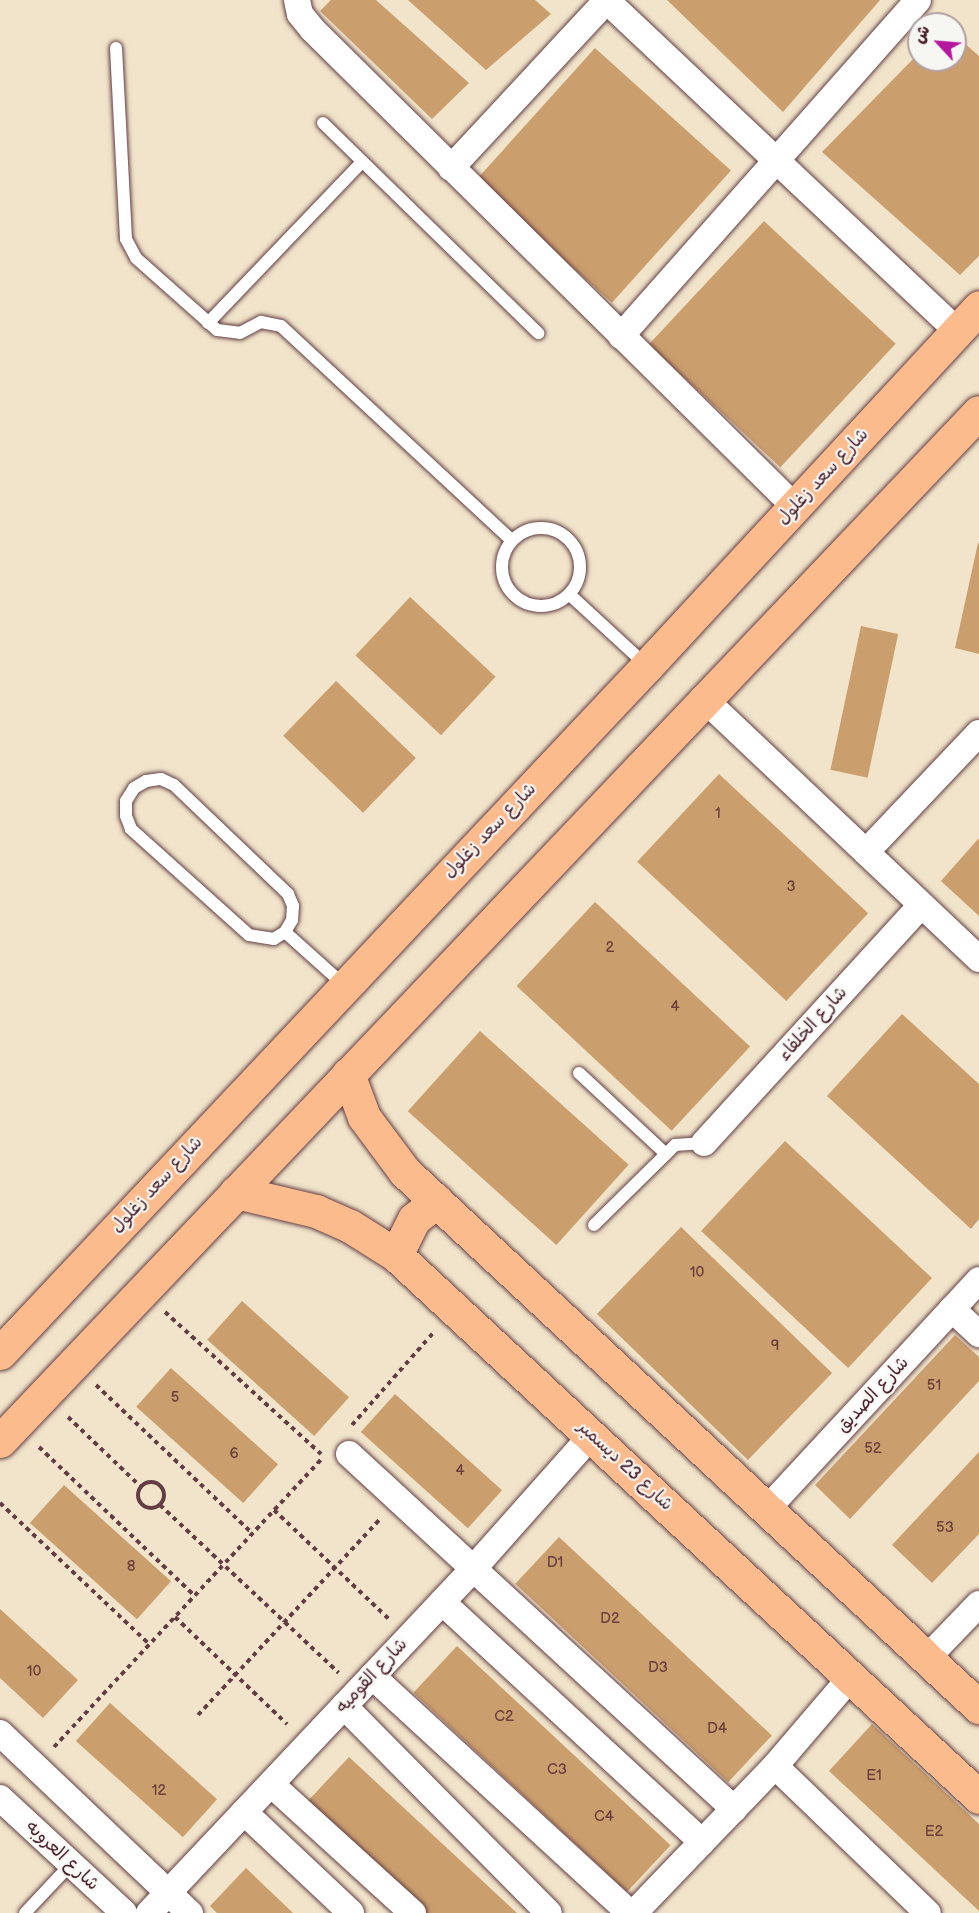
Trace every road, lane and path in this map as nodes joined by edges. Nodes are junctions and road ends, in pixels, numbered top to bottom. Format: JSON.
{"nodes":[{"id":1,"x":297,"y":0,"type":"edge"},
{"id":2,"x":606,"y":0,"type":"edge"},
{"id":3,"x":918,"y":0,"type":"edge"},
{"id":4,"x":116,"y":48,"type":"dead end"},
{"id":5,"x":323,"y":123,"type":"dead end"},
{"id":6,"x":777,"y":160,"type":"junction"},
{"id":7,"x":362,"y":162,"type":"junction"},
{"id":8,"x":451,"y":168,"type":"junction"},
{"id":9,"x":979,"y":307,"type":"edge"},
{"id":10,"x":208,"y":323,"type":"junction"},
{"id":11,"x":957,"y":331,"type":"junction"},
{"id":12,"x":538,"y":333,"type":"dead end"},
{"id":13,"x":621,"y":336,"type":"junction"},
{"id":14,"x":979,"y":412,"type":"edge"},
{"id":15,"x":795,"y":507,"type":"junction"},
{"id":16,"x":512,"y":540,"type":"junction"},
{"id":17,"x":569,"y":594,"type":"junction"},
{"id":18,"x":647,"y":666,"type":"junction"},
{"id":19,"x":704,"y":698,"type":"junction"},
{"id":20,"x":979,"y":733,"type":"edge"},
{"id":21,"x":866,"y":852,"type":"junction"},
{"id":22,"x":921,"y":905,"type":"junction"},
{"id":23,"x":285,"y":932,"type":"junction"},
{"id":24,"x":979,"y":959,"type":"edge"},
{"id":25,"x":344,"y":985,"type":"junction"},
{"id":26,"x":579,"y":1073,"type":"dead end"},
{"id":27,"x":348,"y":1074,"type":"junction"},
{"id":28,"x":704,"y":1143,"type":"joint"},
{"id":29,"x":666,"y":1154,"type":"junction"},
{"id":30,"x":236,"y":1192,"type":"junction"},
{"id":31,"x":437,"y":1201,"type":"junction"},
{"id":32,"x":594,"y":1226,"type":"dead end"},
{"id":33,"x":396,"y":1255,"type":"junction"},
{"id":34,"x":979,"y":1280,"type":"edge"},
{"id":35,"x":142,"y":1291,"type":"junction"},
{"id":36,"x":455,"y":1307,"type":"junction"},
{"id":37,"x":952,"y":1309,"type":"junction"},
{"id":38,"x":979,"y":1334,"type":"edge"},
{"id":39,"x":0,"y":1353,"type":"edge"},
{"id":40,"x":73,"y":1364,"type":"junction"},
{"id":41,"x":44,"y":1395,"type":"junction"},
{"id":42,"x":8,"y":1433,"type":"edge"},
{"id":43,"x":592,"y":1434,"type":"junction"},
{"id":44,"x":341,"y":1446,"type":"junction"},
{"id":45,"x":324,"y":1457,"type":"junction"},
{"id":46,"x":141,"y":1486,"type":"junction"},
{"id":47,"x":399,"y":1500,"type":"junction"},
{"id":48,"x":0,"y":1503,"type":"edge"},
{"id":49,"x":160,"y":1505,"type":"junction"},
{"id":50,"x":767,"y":1509,"type":"junction"},
{"id":51,"x":274,"y":1510,"type":"junction"},
{"id":52,"x":252,"y":1533,"type":"junction"},
{"id":53,"x":224,"y":1564,"type":"junction"},
{"id":54,"x":335,"y":1568,"type":"junction"},
{"id":55,"x":473,"y":1569,"type":"junction"},
{"id":56,"x":195,"y":1596,"type":"junction"},
{"id":57,"x":442,"y":1602,"type":"junction"},
{"id":58,"x":979,"y":1604,"type":"edge"},
{"id":59,"x":175,"y":1617,"type":"junction"},
{"id":60,"x":285,"y":1621,"type":"junction"},
{"id":61,"x":409,"y":1637,"type":"junction"},
{"id":62,"x":149,"y":1644,"type":"junction"},
{"id":63,"x":927,"y":1658,"type":"junction"},
{"id":64,"x":235,"y":1675,"type":"junction"},
{"id":65,"x":851,"y":1677,"type":"junction"},
{"id":66,"x":358,"y":1691,"type":"junction"},
{"id":67,"x":979,"y":1707,"type":"edge"},
{"id":68,"x":198,"y":1715,"type":"dead end"},
{"id":69,"x":0,"y":1733,"type":"edge"},
{"id":70,"x":308,"y":1744,"type":"junction"},
{"id":71,"x":775,"y":1766,"type":"junction"},
{"id":72,"x":35,"y":1767,"type":"junction"},
{"id":73,"x":271,"y":1784,"type":"junction"},
{"id":74,"x":979,"y":1797,"type":"edge"},
{"id":75,"x":0,"y":1798,"type":"edge"},
{"id":76,"x":734,"y":1809,"type":"junction"},
{"id":77,"x":244,"y":1812,"type":"junction"},
{"id":78,"x":702,"y":1842,"type":"junction"},
{"id":79,"x":70,"y":1864,"type":"junction"},
{"id":80,"x":169,"y":1892,"type":"junction"},
{"id":81,"x":25,"y":1913,"type":"edge"},
{"id":82,"x":124,"y":1913,"type":"edge"},
{"id":83,"x":149,"y":1913,"type":"edge"},
{"id":84,"x":190,"y":1913,"type":"edge"},
{"id":85,"x":351,"y":1913,"type":"edge"},
{"id":86,"x":413,"y":1913,"type":"edge"},
{"id":87,"x":549,"y":1913,"type":"edge"},
{"id":88,"x":632,"y":1913,"type":"edge"},
{"id":89,"x":928,"y":1913,"type":"edge"}],
"edges":[{"from":1,"to":8,"type":"street"},
{"from":2,"to":6,"type":"street"},
{"from":2,"to":8,"type":"street"},
{"from":3,"to":6,"type":"street"},
{"from":4,"to":10,"type":"lane"},
{"from":5,"to":7,"type":"lane"},
{"from":6,"to":11,"type":"street"},
{"from":6,"to":13,"type":"street"},
{"from":7,"to":10,"type":"lane"},
{"from":7,"to":12,"type":"lane"},
{"from":8,"to":13,"type":"street"},
{"from":9,"to":11,"type":"main road","name":"شارع سعد زغلول"},
{"from":10,"to":16,"type":"lane"},
{"from":11,"to":15,"type":"main road","name":"شارع سعد زغلول"},
{"from":13,"to":15,"type":"street"},
{"from":14,"to":19,"type":"main road"},
{"from":15,"to":18,"type":"main road","name":"شارع سعد زغلول"},
{"from":16,"to":17,"type":"lane"},
{"from":16,"to":17,"type":"lane"},
{"from":17,"to":18,"type":"lane"},
{"from":18,"to":25,"type":"main road","name":"شارع سعد زغلول"},
{"from":19,"to":21,"type":"street"},
{"from":19,"to":27,"type":"main road"},
{"from":20,"to":21,"type":"street"},
{"from":21,"to":22,"type":"street"},
{"from":22,"to":24,"type":"street"},
{"from":22,"to":28,"type":"street","name":"شارع الخلفاء"},
{"from":23,"to":23,"type":"lane"},
{"from":23,"to":25,"type":"lane"},
{"from":25,"to":39,"type":"main road","name":"شارع سعد زغلول"},
{"from":26,"to":29,"type":"lane"},
{"from":27,"to":30,"type":"main road"},
{"from":27,"to":31,"type":"main road"},
{"from":28,"to":29,"type":"lane"},
{"from":29,"to":32,"type":"lane"},
{"from":30,"to":33,"type":"main road","name":"شارع 23 ديسمبر"},
{"from":30,"to":35,"type":"main road"},
{"from":31,"to":33,"type":"main road"},
{"from":31,"to":50,"type":"main road"},
{"from":33,"to":36,"type":"main road","name":"شارع 23 ديسمبر"},
{"from":34,"to":37,"type":"street","name":"شارع الصديق"},
{"from":35,"to":40,"type":"main road"},
{"from":35,"to":45,"type":"path"},
{"from":36,"to":43,"type":"main road","name":"شارع 23 ديسمبر"},
{"from":36,"to":44,"type":"path"},
{"from":37,"to":38,"type":"street"},
{"from":37,"to":50,"type":"street","name":"شارع الصديق"},
{"from":40,"to":41,"type":"main road"},
{"from":40,"to":52,"type":"path"},
{"from":41,"to":42,"type":"main road"},
{"from":41,"to":46,"type":"path"},
{"from":42,"to":56,"type":"path"},
{"from":43,"to":55,"type":"street","name":"شارع القوميه"},
{"from":43,"to":65,"type":"main road","name":"شارع 23 ديسمبر"},
{"from":44,"to":45,"type":"path"},
{"from":44,"to":47,"type":"street"},
{"from":45,"to":51,"type":"path"},
{"from":46,"to":49,"type":"path"},
{"from":46,"to":49,"type":"path"},
{"from":47,"to":54,"type":"path"},
{"from":47,"to":55,"type":"street"},
{"from":48,"to":62,"type":"path"},
{"from":49,"to":53,"type":"path"},
{"from":50,"to":63,"type":"main road"},
{"from":51,"to":52,"type":"path"},
{"from":51,"to":54,"type":"path"},
{"from":52,"to":53,"type":"path"},
{"from":53,"to":56,"type":"path"},
{"from":53,"to":60,"type":"path"},
{"from":54,"to":60,"type":"path"},
{"from":54,"to":61,"type":"path"},
{"from":55,"to":57,"type":"street","name":"شارع القوميه"},
{"from":55,"to":76,"type":"street"},
{"from":56,"to":59,"type":"path"},
{"from":57,"to":61,"type":"street","name":"شارع القوميه"},
{"from":57,"to":78,"type":"street"},
{"from":58,"to":63,"type":"street"},
{"from":59,"to":62,"type":"path"},
{"from":59,"to":64,"type":"path"},
{"from":60,"to":64,"type":"path"},
{"from":60,"to":66,"type":"path"},
{"from":61,"to":66,"type":"street","name":"شارع القوميه"},
{"from":62,"to":72,"type":"path"},
{"from":63,"to":67,"type":"main road"},
{"from":64,"to":68,"type":"path"},
{"from":64,"to":70,"type":"path"},
{"from":65,"to":71,"type":"street"},
{"from":65,"to":74,"type":"main road","name":"شارع 23 ديسمبر"},
{"from":66,"to":70,"type":"street","name":"شارع القوميه"},
{"from":66,"to":87,"type":"street"},
{"from":66,"to":88,"type":"street"},
{"from":69,"to":72,"type":"street"},
{"from":70,"to":73,"type":"street","name":"شارع القوميه"},
{"from":71,"to":76,"type":"street"},
{"from":71,"to":89,"type":"street"},
{"from":72,"to":80,"type":"street"},
{"from":73,"to":77,"type":"street","name":"شارع القوميه"},
{"from":73,"to":86,"type":"street"},
{"from":75,"to":79,"type":"street","name":"شارع العروبه"},
{"from":76,"to":78,"type":"street"},
{"from":77,"to":80,"type":"street","name":"شارع القوميه"},
{"from":77,"to":85,"type":"street"},
{"from":78,"to":88,"type":"street"},
{"from":79,"to":81,"type":"lane"},
{"from":79,"to":82,"type":"street","name":"شارع العروبه"},
{"from":80,"to":83,"type":"street","name":"شارع القوميه"},
{"from":80,"to":84,"type":"street"}]}
